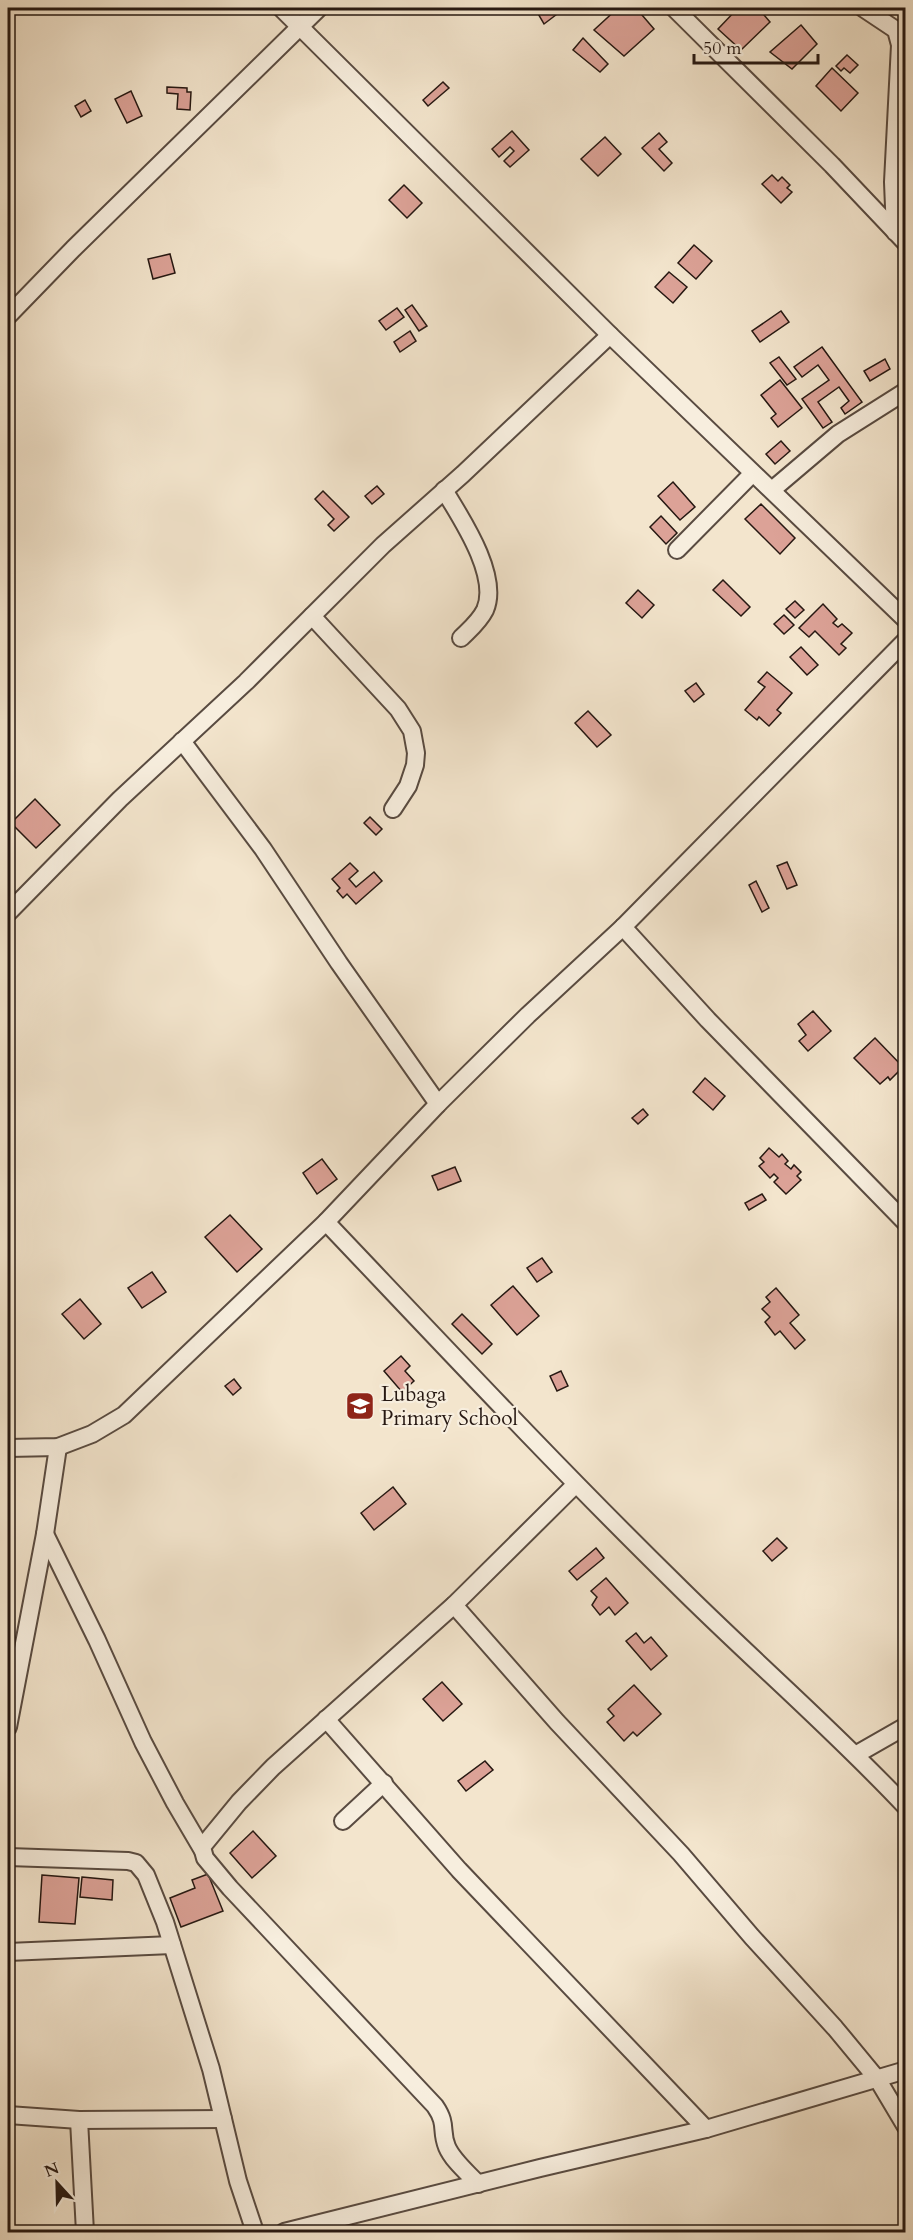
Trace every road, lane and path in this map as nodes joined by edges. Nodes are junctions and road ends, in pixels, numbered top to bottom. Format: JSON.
{"nodes":[{"id":1,"x":281,"y":8,"type":"edge"},
{"id":2,"x":319,"y":8,"type":"edge"},
{"id":3,"x":674,"y":8,"type":"edge"},
{"id":4,"x":863,"y":8,"type":"edge"},
{"id":5,"x":300,"y":27,"type":"junction"},
{"id":6,"x":900,"y":238,"type":"edge"},
{"id":7,"x":8,"y":316,"type":"edge"},
{"id":8,"x":610,"y":334,"type":"junction"},
{"id":9,"x":906,"y":391,"type":"edge"},
{"id":10,"x":752,"y":474,"type":"junction"},
{"id":11,"x":444,"y":490,"type":"junction"},
{"id":12,"x":772,"y":490,"type":"junction"},
{"id":13,"x":676,"y":550,"type":"dead end"},
{"id":14,"x":312,"y":616,"type":"junction"},
{"id":15,"x":906,"y":620,"type":"edge"},
{"id":16,"x":461,"y":638,"type":"dead end"},
{"id":17,"x":906,"y":640,"type":"edge"},
{"id":18,"x":182,"y":741,"type":"junction"},
{"id":19,"x":393,"y":808,"type":"dead end"},
{"id":20,"x":8,"y":890,"type":"edge"},
{"id":21,"x":25,"y":895,"type":"junction"},
{"id":22,"x":8,"y":913,"type":"edge"},
{"id":23,"x":623,"y":927,"type":"junction"},
{"id":24,"x":438,"y":1104,"type":"junction"},
{"id":25,"x":326,"y":1222,"type":"junction"},
{"id":26,"x":906,"y":1223,"type":"edge"},
{"id":27,"x":58,"y":1447,"type":"junction"},
{"id":28,"x":8,"y":1448,"type":"edge"},
{"id":29,"x":575,"y":1485,"type":"junction"},
{"id":30,"x":45,"y":1534,"type":"junction"},
{"id":31,"x":454,"y":1605,"type":"junction"},
{"id":32,"x":9,"y":1706,"type":"edge"},
{"id":33,"x":326,"y":1719,"type":"junction"},
{"id":34,"x":906,"y":1726,"type":"edge"},
{"id":35,"x":8,"y":1727,"type":"edge"},
{"id":36,"x":856,"y":1754,"type":"junction"},
{"id":37,"x":384,"y":1783,"type":"junction"},
{"id":38,"x":906,"y":1807,"type":"edge"},
{"id":39,"x":343,"y":1821,"type":"dead end"},
{"id":40,"x":202,"y":1849,"type":"junction"},
{"id":41,"x":8,"y":1857,"type":"edge"},
{"id":42,"x":172,"y":1945,"type":"junction"},
{"id":43,"x":8,"y":1952,"type":"edge"},
{"id":44,"x":906,"y":2070,"type":"edge"},
{"id":45,"x":878,"y":2080,"type":"junction"},
{"id":46,"x":8,"y":2115,"type":"edge"},
{"id":47,"x":224,"y":2119,"type":"junction"},
{"id":48,"x":79,"y":2120,"type":"junction"},
{"id":49,"x":906,"y":2127,"type":"edge"},
{"id":50,"x":706,"y":2129,"type":"junction"},
{"id":51,"x":478,"y":2184,"type":"junction"},
{"id":52,"x":86,"y":2232,"type":"edge"},
{"id":53,"x":255,"y":2232,"type":"edge"},
{"id":54,"x":284,"y":2232,"type":"edge"}],
"edges":[{"from":1,"to":5,"type":"street"},
{"from":2,"to":5,"type":"street"},
{"from":3,"to":6,"type":"street"},
{"from":4,"to":6,"type":"street"},
{"from":5,"to":7,"type":"street"},
{"from":5,"to":8,"type":"street"},
{"from":8,"to":10,"type":"street"},
{"from":8,"to":11,"type":"street"},
{"from":9,"to":12,"type":"street"},
{"from":10,"to":12,"type":"street"},
{"from":10,"to":13,"type":"street"},
{"from":11,"to":14,"type":"street"},
{"from":11,"to":16,"type":"street"},
{"from":12,"to":15,"type":"street"},
{"from":14,"to":18,"type":"street"},
{"from":14,"to":19,"type":"street"},
{"from":17,"to":23,"type":"street"},
{"from":18,"to":21,"type":"street"},
{"from":18,"to":24,"type":"street"},
{"from":20,"to":21,"type":"street"},
{"from":21,"to":22,"type":"street"},
{"from":23,"to":24,"type":"street"},
{"from":23,"to":26,"type":"street"},
{"from":24,"to":25,"type":"street"},
{"from":25,"to":27,"type":"street"},
{"from":25,"to":29,"type":"street"},
{"from":27,"to":28,"type":"street"},
{"from":27,"to":30,"type":"street"},
{"from":29,"to":31,"type":"street"},
{"from":29,"to":36,"type":"street"},
{"from":30,"to":32,"type":"street"},
{"from":30,"to":40,"type":"street"},
{"from":31,"to":33,"type":"street"},
{"from":31,"to":45,"type":"street"},
{"from":32,"to":35,"type":"street"},
{"from":33,"to":37,"type":"street"},
{"from":33,"to":40,"type":"street"},
{"from":34,"to":36,"type":"street"},
{"from":36,"to":38,"type":"street"},
{"from":37,"to":39,"type":"street"},
{"from":37,"to":50,"type":"street"},
{"from":40,"to":51,"type":"street"},
{"from":41,"to":42,"type":"street"},
{"from":42,"to":43,"type":"street"},
{"from":42,"to":47,"type":"street"},
{"from":44,"to":45,"type":"street"},
{"from":45,"to":49,"type":"street"},
{"from":45,"to":50,"type":"street"},
{"from":46,"to":48,"type":"street"},
{"from":47,"to":48,"type":"street"},
{"from":47,"to":53,"type":"street"},
{"from":48,"to":52,"type":"street"},
{"from":50,"to":51,"type":"street"},
{"from":51,"to":54,"type":"street"}]}
